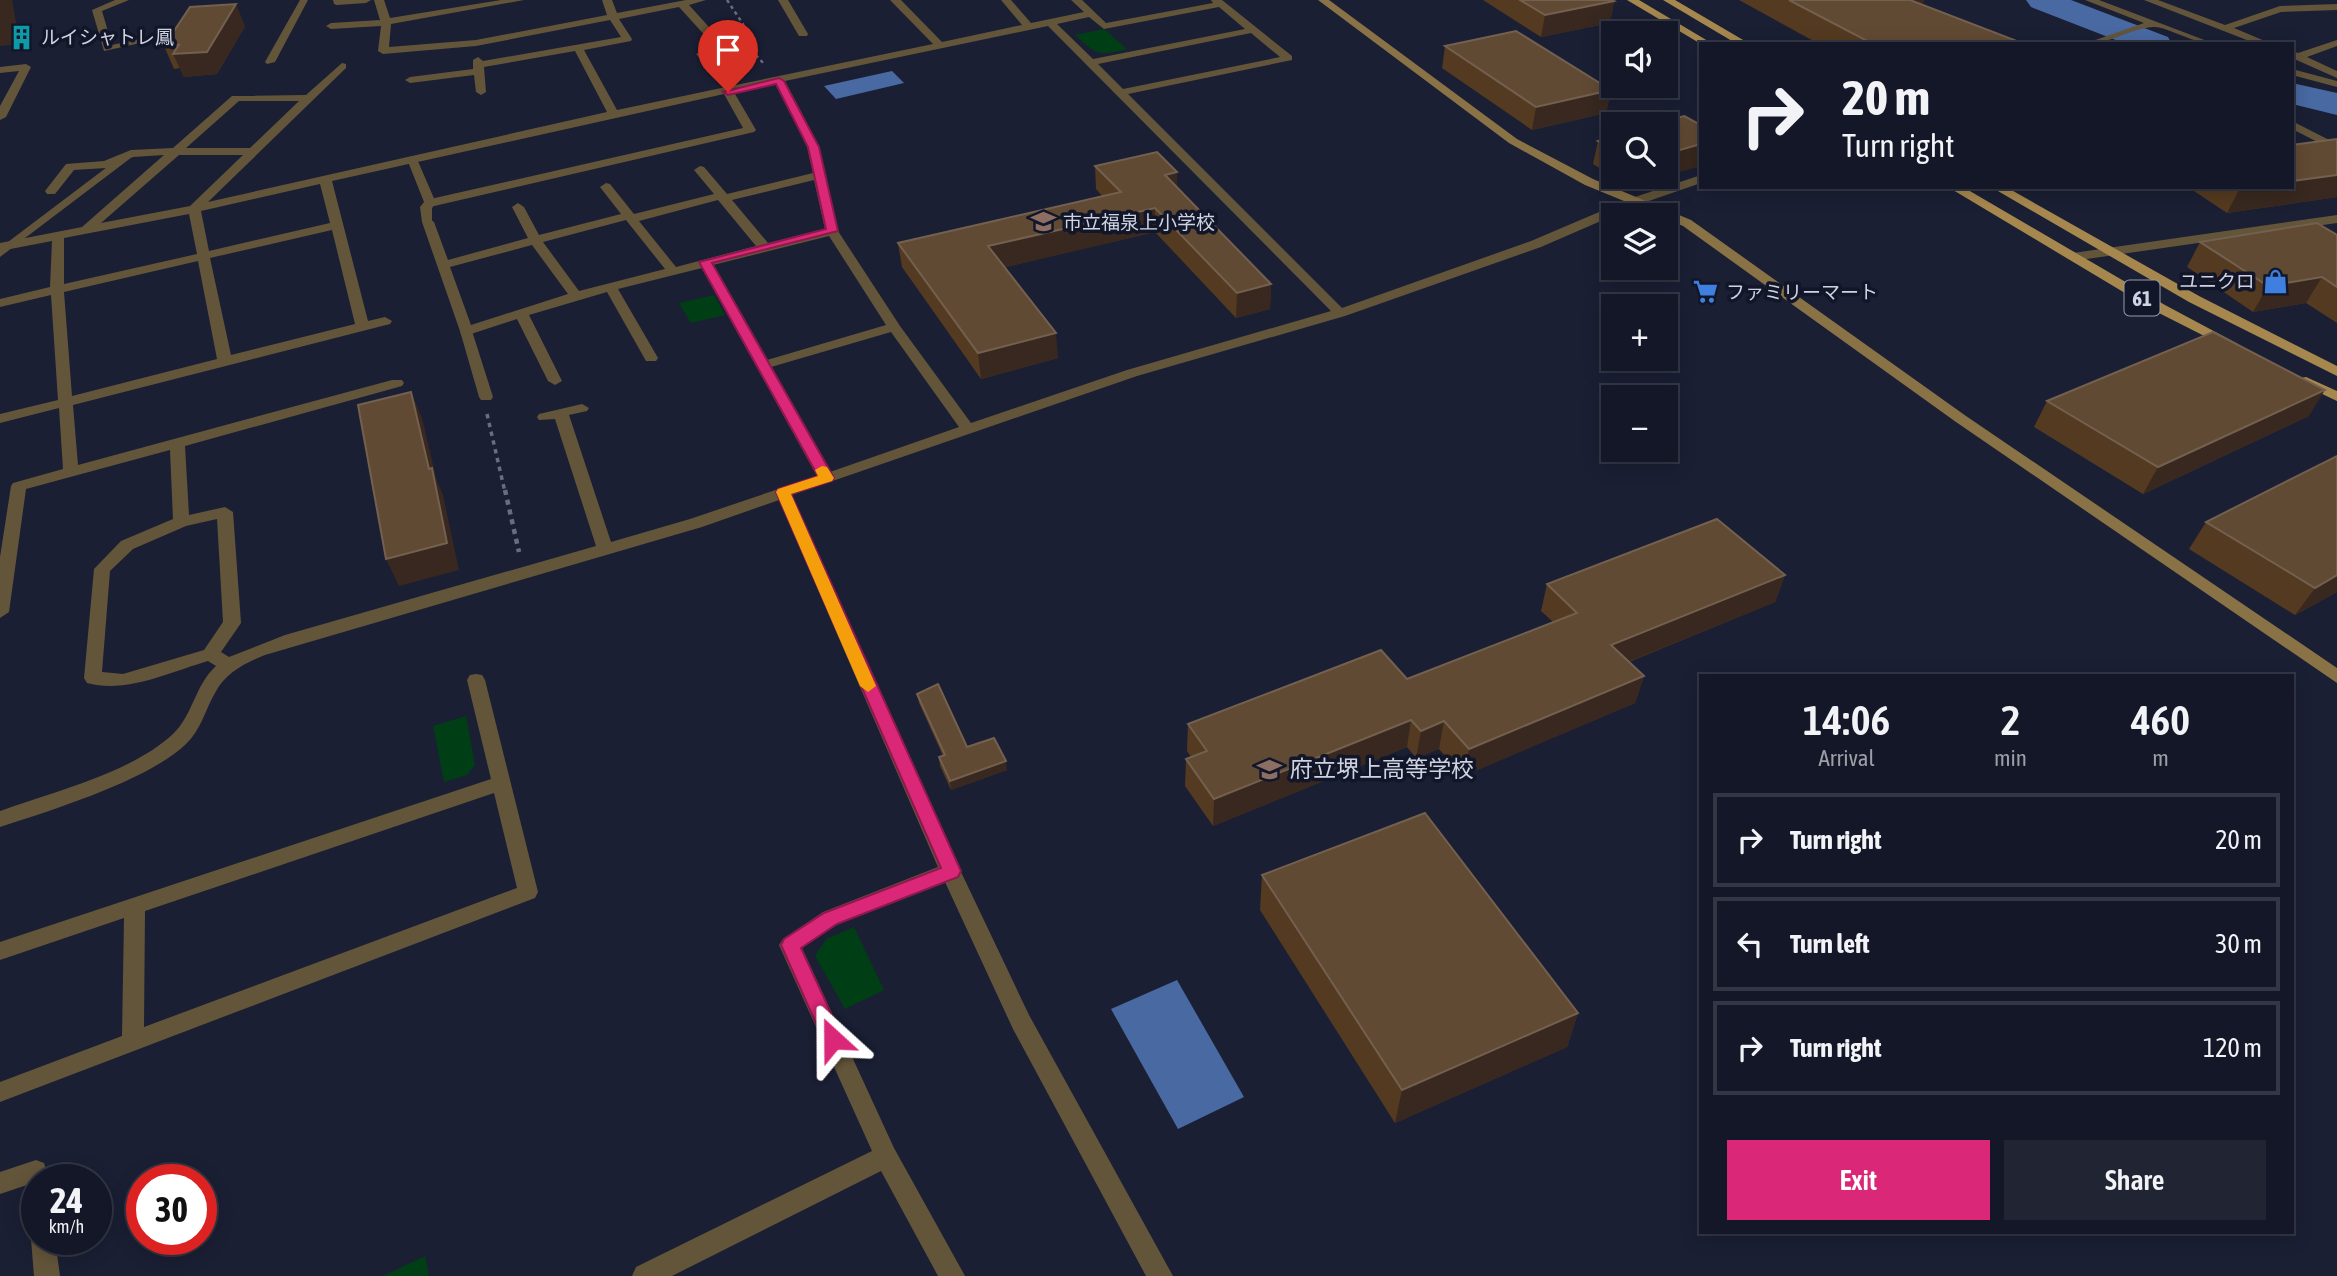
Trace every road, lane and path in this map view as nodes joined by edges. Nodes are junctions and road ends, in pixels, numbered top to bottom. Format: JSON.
{"nodes":[{"id":1,"x":121,"y":0,"type":"edge"},
{"id":2,"x":304,"y":0,"type":"edge"},
{"id":3,"x":366,"y":0,"type":"edge"},
{"id":4,"x":379,"y":0,"type":"edge"},
{"id":5,"x":519,"y":0,"type":"edge"},
{"id":6,"x":607,"y":0,"type":"edge"},
{"id":7,"x":701,"y":0,"type":"edge"},
{"id":8,"x":727,"y":0,"type":"edge"},
{"id":9,"x":783,"y":0,"type":"edge"},
{"id":10,"x":895,"y":0,"type":"edge"},
{"id":11,"x":1006,"y":0,"type":"edge"},
{"id":12,"x":1076,"y":0,"type":"edge"},
{"id":13,"x":1323,"y":0,"type":"edge"},
{"id":14,"x":1632,"y":0,"type":"edge"},
{"id":15,"x":1668,"y":0,"type":"edge"},
{"id":16,"x":2090,"y":0,"type":"edge"},
{"id":17,"x":2149,"y":0,"type":"edge"},
{"id":18,"x":338,"y":2,"type":"dead end"},
{"id":19,"x":1218,"y":2,"type":"edge"},
{"id":20,"x":472,"y":4,"type":"edge"},
{"id":21,"x":682,"y":4,"type":"junction"},
{"id":22,"x":2337,"y":7,"type":"edge"},
{"id":23,"x":1091,"y":13,"type":"junction"},
{"id":24,"x":2185,"y":13,"type":"junction"},
{"id":25,"x":612,"y":17,"type":"junction"},
{"id":26,"x":386,"y":22,"type":"junction"},
{"id":27,"x":1050,"y":22,"type":"junction"},
{"id":28,"x":2151,"y":25,"type":"junction"},
{"id":29,"x":331,"y":26,"type":"dead end"},
{"id":30,"x":460,"y":26,"type":"junction"},
{"id":31,"x":1028,"y":26,"type":"junction"},
{"id":32,"x":2225,"y":28,"type":"junction"},
{"id":33,"x":1253,"y":30,"type":"junction"},
{"id":34,"x":803,"y":34,"type":"dead end"},
{"id":35,"x":172,"y":35,"type":"edge"},
{"id":36,"x":714,"y":39,"type":"dead end"},
{"id":37,"x":1705,"y":42,"type":"edge"},
{"id":38,"x":1742,"y":42,"type":"edge"},
{"id":39,"x":2096,"y":42,"type":"edge"},
{"id":40,"x":2204,"y":42,"type":"edge"},
{"id":41,"x":2262,"y":42,"type":"edge"},
{"id":42,"x":476,"y":43,"type":"junction"},
{"id":43,"x":2337,"y":43,"type":"edge"},
{"id":44,"x":940,"y":45,"type":"junction"},
{"id":45,"x":578,"y":48,"type":"junction"},
{"id":46,"x":701,"y":54,"type":"dead end"},
{"id":47,"x":2296,"y":55,"type":"edge"},
{"id":48,"x":270,"y":62,"type":"dead end"},
{"id":49,"x":1093,"y":62,"type":"junction"},
{"id":50,"x":342,"y":66,"type":"dead end"},
{"id":51,"x":478,"y":68,"type":"junction"},
{"id":52,"x":0,"y":70,"type":"edge"},
{"id":53,"x":2294,"y":73,"type":"edge"},
{"id":54,"x":2337,"y":75,"type":"edge"},
{"id":55,"x":410,"y":80,"type":"dead end"},
{"id":56,"x":779,"y":81,"type":"junction"},
{"id":57,"x":2337,"y":84,"type":"edge"},
{"id":58,"x":732,"y":91,"type":"junction"},
{"id":59,"x":481,"y":92,"type":"dead end"},
{"id":60,"x":1118,"y":93,"type":"junction"},
{"id":61,"x":310,"y":98,"type":"junction"},
{"id":62,"x":3,"y":105,"type":"edge"},
{"id":63,"x":614,"y":114,"type":"junction"},
{"id":64,"x":0,"y":117,"type":"edge"},
{"id":65,"x":2294,"y":125,"type":"edge"},
{"id":66,"x":2337,"y":149,"type":"edge"},
{"id":67,"x":175,"y":151,"type":"junction"},
{"id":68,"x":253,"y":152,"type":"junction"},
{"id":69,"x":131,"y":154,"type":"junction"},
{"id":70,"x":412,"y":159,"type":"junction"},
{"id":71,"x":700,"y":170,"type":"dead end"},
{"id":72,"x":820,"y":175,"type":"junction"},
{"id":73,"x":325,"y":179,"type":"junction"},
{"id":74,"x":1699,"y":179,"type":"edge"},
{"id":75,"x":606,"y":187,"type":"dead end"},
{"id":76,"x":1957,"y":189,"type":"edge"},
{"id":77,"x":2000,"y":189,"type":"edge"},
{"id":78,"x":51,"y":191,"type":"dead end"},
{"id":79,"x":722,"y":197,"type":"junction"},
{"id":80,"x":1636,"y":201,"type":"junction"},
{"id":81,"x":430,"y":203,"type":"junction"},
{"id":82,"x":518,"y":207,"type":"dead end"},
{"id":83,"x":194,"y":209,"type":"junction"},
{"id":84,"x":629,"y":218,"type":"junction"},
{"id":85,"x":2337,"y":219,"type":"edge"},
{"id":86,"x":428,"y":222,"type":"joint"},
{"id":87,"x":338,"y":225,"type":"junction"},
{"id":88,"x":832,"y":231,"type":"junction"},
{"id":89,"x":83,"y":232,"type":"junction"},
{"id":90,"x":58,"y":237,"type":"junction"},
{"id":91,"x":536,"y":241,"type":"junction"},
{"id":92,"x":763,"y":246,"type":"junction"},
{"id":93,"x":4,"y":249,"type":"edge"},
{"id":94,"x":2110,"y":252,"type":"junction"},
{"id":95,"x":205,"y":256,"type":"junction"},
{"id":96,"x":2073,"y":257,"type":"junction"},
{"id":97,"x":705,"y":262,"type":"junction"},
{"id":98,"x":442,"y":265,"type":"junction"},
{"id":99,"x":672,"y":270,"type":"junction"},
{"id":100,"x":611,"y":288,"type":"junction"},
{"id":101,"x":57,"y":290,"type":"junction"},
{"id":102,"x":576,"y":296,"type":"junction"},
{"id":103,"x":0,"y":303,"type":"edge"},
{"id":104,"x":521,"y":313,"type":"junction"},
{"id":105,"x":1340,"y":313,"type":"junction"},
{"id":106,"x":385,"y":321,"type":"dead end"},
{"id":107,"x":362,"y":326,"type":"junction"},
{"id":108,"x":894,"y":327,"type":"junction"},
{"id":109,"x":466,"y":331,"type":"junction"},
{"id":110,"x":2242,"y":350,"type":"edge"},
{"id":111,"x":651,"y":358,"type":"dead end"},
{"id":112,"x":225,"y":362,"type":"junction"},
{"id":113,"x":764,"y":365,"type":"junction"},
{"id":114,"x":2337,"y":372,"type":"edge"},
{"id":115,"x":2290,"y":373,"type":"edge"},
{"id":116,"x":555,"y":381,"type":"dead end"},
{"id":117,"x":397,"y":383,"type":"dead end"},
{"id":118,"x":486,"y":397,"type":"joint"},
{"id":119,"x":2337,"y":397,"type":"edge"},
{"id":120,"x":65,"y":403,"type":"junction"},
{"id":121,"x":582,"y":408,"type":"dead end"},
{"id":122,"x":561,"y":413,"type":"junction"},
{"id":123,"x":544,"y":417,"type":"dead end"},
{"id":124,"x":0,"y":419,"type":"edge"},
{"id":125,"x":969,"y":431,"type":"junction"},
{"id":126,"x":177,"y":443,"type":"junction"},
{"id":127,"x":71,"y":471,"type":"junction"},
{"id":128,"x":827,"y":478,"type":"junction"},
{"id":129,"x":783,"y":492,"type":"junction"},
{"id":130,"x":181,"y":522,"type":"junction"},
{"id":131,"x":606,"y":549,"type":"junction"},
{"id":132,"x":529,"y":571,"type":"junction"},
{"id":133,"x":0,"y":612,"type":"edge"},
{"id":134,"x":210,"y":654,"type":"junction"},
{"id":135,"x":230,"y":666,"type":"junction"},
{"id":136,"x":2337,"y":677,"type":"edge"},
{"id":137,"x":476,"y":680,"type":"dead end"},
{"id":138,"x":501,"y":783,"type":"junction"},
{"id":139,"x":0,"y":820,"type":"edge"},
{"id":140,"x":951,"y":871,"type":"junction"},
{"id":141,"x":135,"y":906,"type":"junction"},
{"id":142,"x":0,"y":951,"type":"edge"},
{"id":143,"x":133,"y":1042,"type":"junction"},
{"id":144,"x":0,"y":1092,"type":"edge"},
{"id":145,"x":886,"y":1156,"type":"junction"},
{"id":146,"x":21,"y":1176,"type":"edge"},
{"id":147,"x":0,"y":1183,"type":"edge"},
{"id":148,"x":45,"y":1255,"type":"edge"},
{"id":149,"x":47,"y":1276,"type":"edge"},
{"id":150,"x":645,"y":1276,"type":"edge"},
{"id":151,"x":952,"y":1276,"type":"edge"},
{"id":152,"x":1160,"y":1276,"type":"edge"}],
"edges":[{"from":1,"to":35,"type":"street"},
{"from":2,"to":48,"type":"lane"},
{"from":3,"to":18,"type":"street"},
{"from":4,"to":26,"type":"street"},
{"from":5,"to":20,"type":"street"},
{"from":6,"to":25,"type":"street"},
{"from":7,"to":21,"type":"street"},
{"from":8,"to":56,"type":"path"},
{"from":9,"to":34,"type":"street"},
{"from":10,"to":44,"type":"street"},
{"from":11,"to":31,"type":"street"},
{"from":12,"to":23,"type":"street"},
{"from":13,"to":80,"type":"street"},
{"from":14,"to":37,"type":"main road"},
{"from":15,"to":38,"type":"main road"},
{"from":16,"to":28,"type":"street"},
{"from":17,"to":24,"type":"street"},
{"from":19,"to":23,"type":"street"},
{"from":19,"to":33,"type":"street"},
{"from":20,"to":30,"type":"street"},
{"from":21,"to":25,"type":"street"},
{"from":21,"to":36,"type":"street"},
{"from":22,"to":32,"type":"street"},
{"from":23,"to":27,"type":"street"},
{"from":24,"to":28,"type":"street"},
{"from":24,"to":32,"type":"street"},
{"from":25,"to":42,"type":"street"},
{"from":25,"to":45,"type":"street"},
{"from":26,"to":29,"type":"street"},
{"from":26,"to":30,"type":"street"},
{"from":26,"to":30,"type":"street"},
{"from":27,"to":31,"type":"street"},
{"from":27,"to":49,"type":"street"},
{"from":28,"to":39,"type":"street"},
{"from":28,"to":40,"type":"street"},
{"from":30,"to":42,"type":"street"},
{"from":31,"to":44,"type":"street"},
{"from":32,"to":41,"type":"street"},
{"from":33,"to":49,"type":"street"},
{"from":33,"to":60,"type":"street"},
{"from":42,"to":51,"type":"street"},
{"from":43,"to":47,"type":"street"},
{"from":44,"to":56,"type":"street"},
{"from":45,"to":51,"type":"street"},
{"from":45,"to":63,"type":"street"},
{"from":46,"to":58,"type":"street"},
{"from":47,"to":54,"type":"street"},
{"from":49,"to":60,"type":"street"},
{"from":50,"to":61,"type":"street"},
{"from":51,"to":55,"type":"street"},
{"from":51,"to":59,"type":"street"},
{"from":52,"to":62,"type":"street"},
{"from":53,"to":57,"type":"street"},
{"from":56,"to":58,"type":"street"},
{"from":56,"to":72,"type":"street"},
{"from":58,"to":63,"type":"street"},
{"from":58,"to":81,"type":"street"},
{"from":60,"to":105,"type":"street"},
{"from":61,"to":67,"type":"street"},
{"from":61,"to":68,"type":"street"},
{"from":62,"to":64,"type":"street"},
{"from":63,"to":70,"type":"street"},
{"from":65,"to":66,"type":"street"},
{"from":67,"to":68,"type":"street"},
{"from":67,"to":69,"type":"street"},
{"from":67,"to":89,"type":"street"},
{"from":68,"to":83,"type":"street"},
{"from":69,"to":78,"type":"street"},
{"from":69,"to":93,"type":"lane"},
{"from":70,"to":73,"type":"street"},
{"from":70,"to":81,"type":"lane"},
{"from":71,"to":79,"type":"street"},
{"from":72,"to":79,"type":"street"},
{"from":72,"to":88,"type":"street"},
{"from":73,"to":83,"type":"street"},
{"from":73,"to":87,"type":"street"},
{"from":74,"to":80,"type":"street"},
{"from":75,"to":84,"type":"street"},
{"from":76,"to":96,"type":"main road","number":"61"},
{"from":77,"to":94,"type":"main road","number":"61"},
{"from":79,"to":84,"type":"street"},
{"from":79,"to":92,"type":"street"},
{"from":80,"to":105,"type":"street"},
{"from":80,"to":136,"type":"street"},
{"from":81,"to":86,"type":"lane"},
{"from":82,"to":91,"type":"street"},
{"from":83,"to":89,"type":"street"},
{"from":83,"to":95,"type":"street"},
{"from":84,"to":91,"type":"street"},
{"from":84,"to":99,"type":"street"},
{"from":85,"to":94,"type":"street"},
{"from":86,"to":98,"type":"street"},
{"from":87,"to":95,"type":"street"},
{"from":87,"to":107,"type":"street"},
{"from":88,"to":92,"type":"street"},
{"from":88,"to":108,"type":"street"},
{"from":89,"to":90,"type":"street"},
{"from":90,"to":93,"type":"street"},
{"from":90,"to":101,"type":"street"},
{"from":91,"to":98,"type":"street"},
{"from":91,"to":102,"type":"street"},
{"from":92,"to":97,"type":"street"},
{"from":94,"to":96,"type":"street"},
{"from":94,"to":114,"type":"main road","number":"61"},
{"from":95,"to":101,"type":"street"},
{"from":95,"to":112,"type":"street"},
{"from":96,"to":110,"type":"main road","number":"61"},
{"from":97,"to":99,"type":"street"},
{"from":97,"to":113,"type":"street"},
{"from":98,"to":109,"type":"street"},
{"from":99,"to":100,"type":"street"},
{"from":100,"to":102,"type":"street"},
{"from":100,"to":111,"type":"street"},
{"from":101,"to":103,"type":"street"},
{"from":101,"to":120,"type":"street"},
{"from":102,"to":104,"type":"street"},
{"from":104,"to":109,"type":"street"},
{"from":104,"to":116,"type":"street"},
{"from":105,"to":125,"type":"street"},
{"from":106,"to":107,"type":"street"},
{"from":107,"to":112,"type":"street"},
{"from":108,"to":113,"type":"street"},
{"from":108,"to":125,"type":"street"},
{"from":109,"to":118,"type":"lane"},
{"from":112,"to":120,"type":"street"},
{"from":113,"to":128,"type":"street"},
{"from":115,"to":119,"type":"main road"},
{"from":117,"to":126,"type":"street"},
{"from":118,"to":132,"type":"path"},
{"from":120,"to":124,"type":"street"},
{"from":120,"to":127,"type":"street"},
{"from":121,"to":122,"type":"street"},
{"from":122,"to":123,"type":"street"},
{"from":122,"to":131,"type":"street"},
{"from":125,"to":128,"type":"street"},
{"from":126,"to":127,"type":"street"},
{"from":126,"to":130,"type":"street"},
{"from":127,"to":133,"type":"street"},
{"from":128,"to":129,"type":"street"},
{"from":129,"to":131,"type":"street"},
{"from":129,"to":140,"type":"street"},
{"from":130,"to":134,"type":"street"},
{"from":130,"to":134,"type":"street"},
{"from":131,"to":132,"type":"street"},
{"from":132,"to":135,"type":"street"},
{"from":134,"to":135,"type":"street"},
{"from":135,"to":139,"type":"street"},
{"from":137,"to":138,"type":"street"},
{"from":138,"to":141,"type":"street"},
{"from":138,"to":143,"type":"street"},
{"from":140,"to":145,"type":"street"},
{"from":140,"to":152,"type":"street"},
{"from":141,"to":142,"type":"street"},
{"from":141,"to":143,"type":"street"},
{"from":143,"to":144,"type":"street"},
{"from":145,"to":150,"type":"street"},
{"from":145,"to":151,"type":"street"},
{"from":146,"to":147,"type":"street"},
{"from":148,"to":149,"type":"street"}]}
